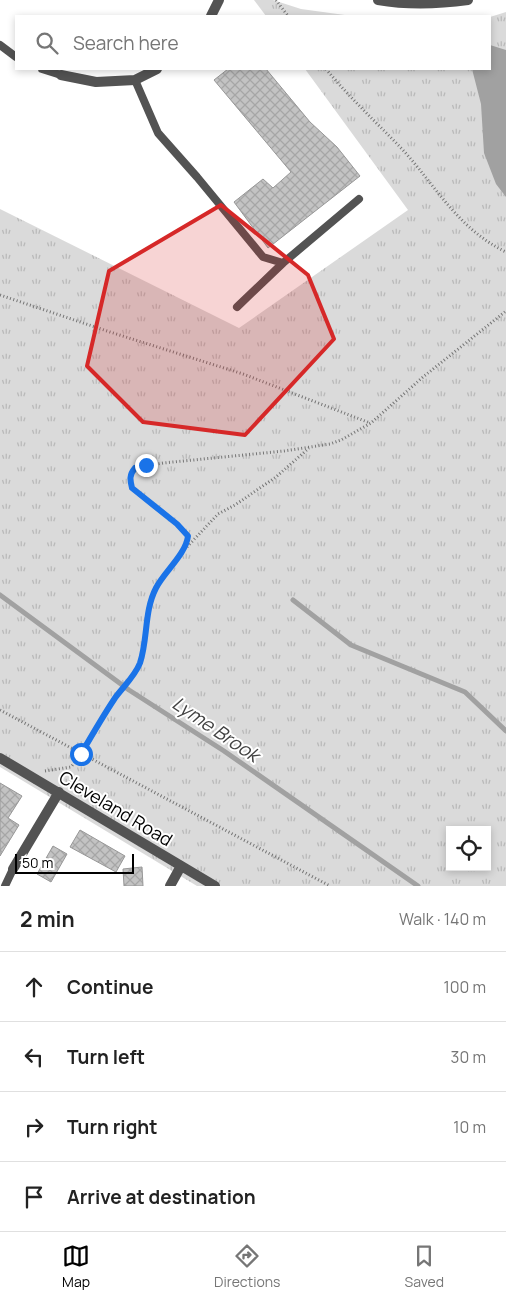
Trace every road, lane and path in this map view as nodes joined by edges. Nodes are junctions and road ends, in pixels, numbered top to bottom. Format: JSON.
{"nodes":[{"id":1,"x":220,"y":0,"type":"edge"},
{"id":2,"x":276,"y":0,"type":"edge"},
{"id":3,"x":378,"y":0,"type":"edge"},
{"id":4,"x":468,"y":0,"type":"edge"},
{"id":5,"x":212,"y":15,"type":"edge"},
{"id":6,"x":287,"y":15,"type":"edge"},
{"id":7,"x":0,"y":45,"type":"edge"},
{"id":8,"x":15,"y":56,"type":"edge"},
{"id":9,"x":47,"y":70,"type":"edge"},
{"id":10,"x":155,"y":70,"type":"edge"},
{"id":11,"x":327,"y":70,"type":"edge"},
{"id":12,"x":61,"y":75,"type":"joint"},
{"id":13,"x":135,"y":80,"type":"junction"},
{"id":14,"x":359,"y":200,"type":"dead end"},
{"id":15,"x":506,"y":252,"type":"edge"},
{"id":16,"x":283,"y":263,"type":"junction"},
{"id":17,"x":0,"y":295,"type":"edge"},
{"id":18,"x":237,"y":308,"type":"dead end"},
{"id":19,"x":506,"y":311,"type":"edge"},
{"id":20,"x":371,"y":423,"type":"junction"},
{"id":21,"x":310,"y":447,"type":"junction"},
{"id":22,"x":184,"y":549,"type":"junction"},
{"id":23,"x":0,"y":710,"type":"edge"},
{"id":24,"x":81,"y":754,"type":"junction"},
{"id":25,"x":0,"y":758,"type":"edge"},
{"id":26,"x":39,"y":780,"type":"junction"},
{"id":27,"x":59,"y":792,"type":"junction"},
{"id":28,"x":181,"y":866,"type":"junction"},
{"id":29,"x":12,"y":869,"type":"joint"},
{"id":30,"x":5,"y":886,"type":"edge"},
{"id":31,"x":170,"y":886,"type":"edge"},
{"id":32,"x":215,"y":886,"type":"edge"},
{"id":33,"x":330,"y":886,"type":"edge"}],
"edges":[{"from":1,"to":5,"type":"street"},
{"from":2,"to":6,"type":"path"},
{"from":3,"to":4,"type":"street"},
{"from":7,"to":8,"type":"lane"},
{"from":9,"to":12,"type":"lane"},
{"from":10,"to":13,"type":"street"},
{"from":11,"to":15,"type":"path"},
{"from":12,"to":13,"type":"street"},
{"from":13,"to":16,"type":"lane"},
{"from":14,"to":16,"type":"lane"},
{"from":16,"to":18,"type":"lane"},
{"from":17,"to":20,"type":"path"},
{"from":19,"to":20,"type":"path"},
{"from":20,"to":21,"type":"path"},
{"from":21,"to":22,"type":"path"},
{"from":21,"to":22,"type":"path"},
{"from":22,"to":24,"type":"path"},
{"from":23,"to":24,"type":"path"},
{"from":24,"to":26,"type":"path"},
{"from":24,"to":33,"type":"path"},
{"from":25,"to":26,"type":"street","name":"Cleveland Road"},
{"from":26,"to":27,"type":"street","name":"Cleveland Road"},
{"from":27,"to":28,"type":"street","name":"Cleveland Road"},
{"from":27,"to":29,"type":"street"},
{"from":28,"to":31,"type":"street"},
{"from":28,"to":32,"type":"street","name":"Cleveland Road"},
{"from":29,"to":30,"type":"lane"}]}
